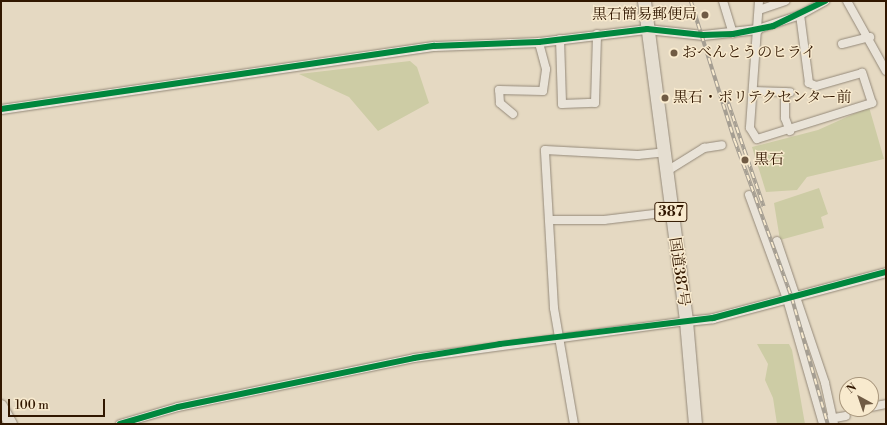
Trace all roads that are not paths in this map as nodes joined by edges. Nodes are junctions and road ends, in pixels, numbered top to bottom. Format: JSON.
{"nodes":[{"id":1,"x":644,"y":1,"type":"edge"},
{"id":2,"x":723,"y":1,"type":"edge"},
{"id":3,"x":759,"y":1,"type":"edge"},
{"id":4,"x":785,"y":1,"type":"edge"},
{"id":5,"x":825,"y":1,"type":"edge"},
{"id":6,"x":847,"y":1,"type":"edge"},
{"id":7,"x":759,"y":10,"type":"junction"},
{"id":8,"x":800,"y":15,"type":"junction"},
{"id":9,"x":647,"y":29,"type":"junction"},
{"id":10,"x":758,"y":29,"type":"junction"},
{"id":11,"x":597,"y":34,"type":"junction"},
{"id":12,"x":733,"y":34,"type":"junction"},
{"id":13,"x":870,"y":37,"type":"junction"},
{"id":14,"x":560,"y":39,"type":"junction"},
{"id":15,"x":539,"y":42,"type":"junction"},
{"id":16,"x":842,"y":44,"type":"dead end"},
{"id":17,"x":883,"y":57,"type":"edge"},
{"id":18,"x":886,"y":71,"type":"edge"},
{"id":19,"x":753,"y":91,"type":"junction"},
{"id":20,"x":1,"y":109,"type":"edge"},
{"id":21,"x":513,"y":114,"type":"dead end"},
{"id":22,"x":790,"y":131,"type":"junction"},
{"id":23,"x":722,"y":145,"type":"dead end"},
{"id":24,"x":664,"y":152,"type":"junction"},
{"id":25,"x":667,"y":171,"type":"junction"},
{"id":26,"x":749,"y":195,"type":"dead end"},
{"id":27,"x":671,"y":212,"type":"junction"},
{"id":28,"x":549,"y":220,"type":"junction"},
{"id":29,"x":777,"y":240,"type":"dead end"},
{"id":30,"x":886,"y":272,"type":"edge"},
{"id":31,"x":792,"y":298,"type":"junction"},
{"id":32,"x":686,"y":321,"type":"junction"},
{"id":33,"x":559,"y":336,"type":"junction"},
{"id":34,"x":1,"y":406,"type":"edge"},
{"id":35,"x":844,"y":417,"type":"edge"},
{"id":36,"x":834,"y":421,"type":"edge"},
{"id":37,"x":823,"y":422,"type":"edge"},
{"id":38,"x":11,"y":424,"type":"edge"},
{"id":39,"x":120,"y":424,"type":"edge"},
{"id":40,"x":574,"y":424,"type":"edge"},
{"id":41,"x":695,"y":424,"type":"edge"}],
"edges":[{"from":1,"to":9,"type":"highway","name":"国道387号","number":"387"},
{"from":2,"to":12,"type":"street"},
{"from":3,"to":7,"type":"street"},
{"from":4,"to":7,"type":"street"},
{"from":5,"to":8,"type":"street"},
{"from":6,"to":13,"type":"street"},
{"from":7,"to":10,"type":"street"},
{"from":8,"to":10,"type":"street"},
{"from":8,"to":22,"type":"street"},
{"from":9,"to":11,"type":"street"},
{"from":9,"to":12,"type":"street"},
{"from":9,"to":24,"type":"highway","name":"国道387号","number":"387"},
{"from":10,"to":12,"type":"street"},
{"from":10,"to":19,"type":"street"},
{"from":11,"to":14,"type":"street"},
{"from":11,"to":14,"type":"street"},
{"from":13,"to":16,"type":"street"},
{"from":13,"to":17,"type":"street"},
{"from":14,"to":15,"type":"street"},
{"from":15,"to":20,"type":"street"},
{"from":15,"to":21,"type":"street"},
{"from":17,"to":18,"type":"street"},
{"from":19,"to":22,"type":"street"},
{"from":19,"to":22,"type":"street"},
{"from":23,"to":25,"type":"street"},
{"from":24,"to":25,"type":"highway","name":"国道387号","number":"387"},
{"from":24,"to":28,"type":"street"},
{"from":25,"to":27,"type":"highway","name":"国道387号","number":"387"},
{"from":26,"to":31,"type":"street"},
{"from":27,"to":28,"type":"street"},
{"from":27,"to":32,"type":"highway","name":"国道387号","number":"387"},
{"from":28,"to":33,"type":"street"},
{"from":29,"to":31,"type":"street"},
{"from":30,"to":31,"type":"street"},
{"from":31,"to":32,"type":"street"},
{"from":31,"to":36,"type":"street"},
{"from":31,"to":37,"type":"street"},
{"from":32,"to":33,"type":"street"},
{"from":32,"to":41,"type":"highway","name":"国道387号","number":"387"},
{"from":33,"to":39,"type":"street"},
{"from":33,"to":40,"type":"street"},
{"from":34,"to":38,"type":"main road"},
{"from":35,"to":36,"type":"street"},
{"from":36,"to":37,"type":"street"}]}
